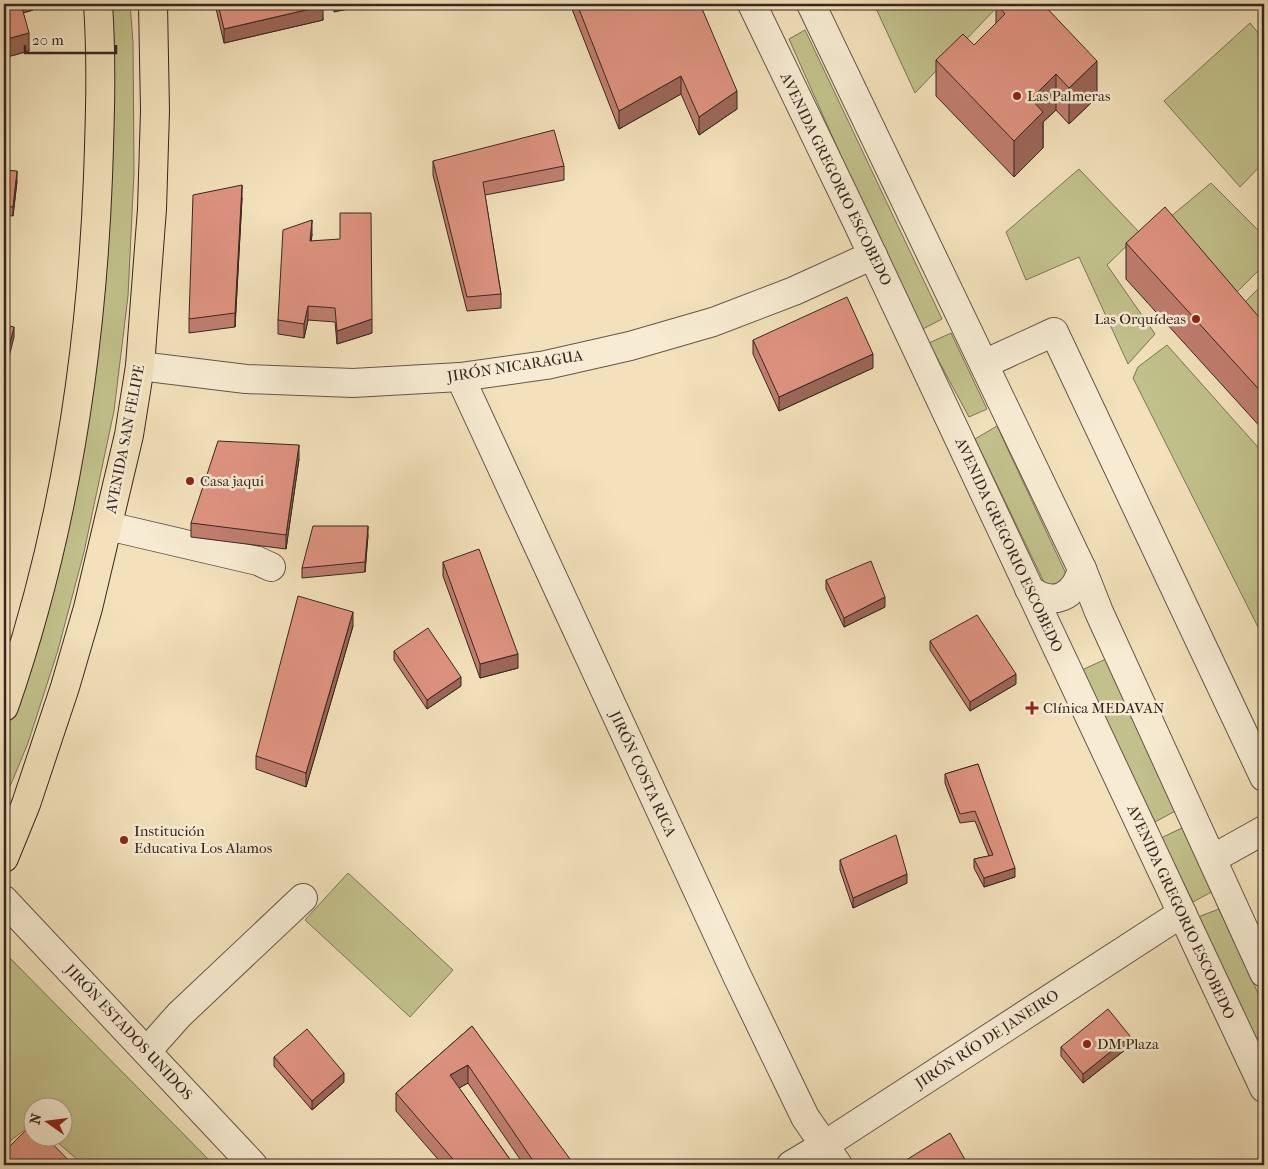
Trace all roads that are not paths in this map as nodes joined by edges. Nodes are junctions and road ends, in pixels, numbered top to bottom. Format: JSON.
{"nodes":[{"id":1,"x":98,"y":4,"type":"edge"},
{"id":2,"x":153,"y":4,"type":"edge"},
{"id":3,"x":752,"y":4,"type":"edge"},
{"id":4,"x":811,"y":4,"type":"edge"},
{"id":5,"x":873,"y":255,"type":"junction"},
{"id":6,"x":984,"y":364,"type":"junction"},
{"id":7,"x":140,"y":366,"type":"junction"},
{"id":8,"x":460,"y":376,"type":"junction"},
{"id":9,"x":108,"y":526,"type":"junction"},
{"id":10,"x":270,"y":567,"type":"dead end"},
{"id":11,"x":1082,"y":569,"type":"junction"},
{"id":12,"x":1029,"y":589,"type":"junction"},
{"id":13,"x":1100,"y":612,"type":"junction"},
{"id":14,"x":1052,"y":637,"type":"junction"},
{"id":15,"x":4,"y":707,"type":"edge"},
{"id":16,"x":1264,"y":777,"type":"edge"},
{"id":17,"x":1264,"y":830,"type":"edge"},
{"id":18,"x":4,"y":858,"type":"edge"},
{"id":19,"x":1212,"y":859,"type":"junction"},
{"id":20,"x":303,"y":898,"type":"dead end"},
{"id":21,"x":4,"y":900,"type":"edge"},
{"id":22,"x":1182,"y":913,"type":"junction"},
{"id":23,"x":1264,"y":973,"type":"edge"},
{"id":24,"x":146,"y":1051,"type":"junction"},
{"id":25,"x":1264,"y":1088,"type":"edge"},
{"id":26,"x":831,"y":1156,"type":"edge"},
{"id":27,"x":254,"y":1165,"type":"edge"},
{"id":28,"x":791,"y":1165,"type":"edge"}],
"edges":[{"from":1,"to":15,"type":"main road"},
{"from":2,"to":7,"type":"main road","name":"AVENIDA SAN FELIPE"},
{"from":3,"to":5,"type":"street","name":"AVENIDA GREGORIO ESCOBEDO"},
{"from":4,"to":6,"type":"street"},
{"from":5,"to":8,"type":"street","name":"JIRÓN NICARAGUA"},
{"from":5,"to":12,"type":"street","name":"AVENIDA GREGORIO ESCOBEDO"},
{"from":6,"to":11,"type":"street"},
{"from":6,"to":16,"type":"street"},
{"from":7,"to":8,"type":"street","name":"JIRÓN NICARAGUA"},
{"from":7,"to":9,"type":"main road","name":"AVENIDA SAN FELIPE"},
{"from":8,"to":26,"type":"street","name":"JIRÓN COSTA RICA"},
{"from":9,"to":10,"type":"street"},
{"from":9,"to":18,"type":"main road","name":"AVENIDA SAN FELIPE"},
{"from":11,"to":12,"type":"street"},
{"from":11,"to":13,"type":"street"},
{"from":12,"to":14,"type":"street","name":"AVENIDA GREGORIO ESCOBEDO"},
{"from":13,"to":14,"type":"street"},
{"from":13,"to":19,"type":"street"},
{"from":14,"to":22,"type":"street","name":"AVENIDA GREGORIO ESCOBEDO"},
{"from":17,"to":19,"type":"street"},
{"from":19,"to":23,"type":"street"},
{"from":20,"to":24,"type":"street"},
{"from":21,"to":24,"type":"street","name":"JIRÓN ESTADOS UNIDOS"},
{"from":22,"to":25,"type":"street","name":"AVENIDA GREGORIO ESCOBEDO"},
{"from":22,"to":26,"type":"street","name":"JIRÓN RÍO DE JANEIRO"},
{"from":24,"to":27,"type":"street","name":"JIRÓN ESTADOS UNIDOS"},
{"from":26,"to":28,"type":"street","name":"JIRÓN RÍO DE JANEIRO"}]}
